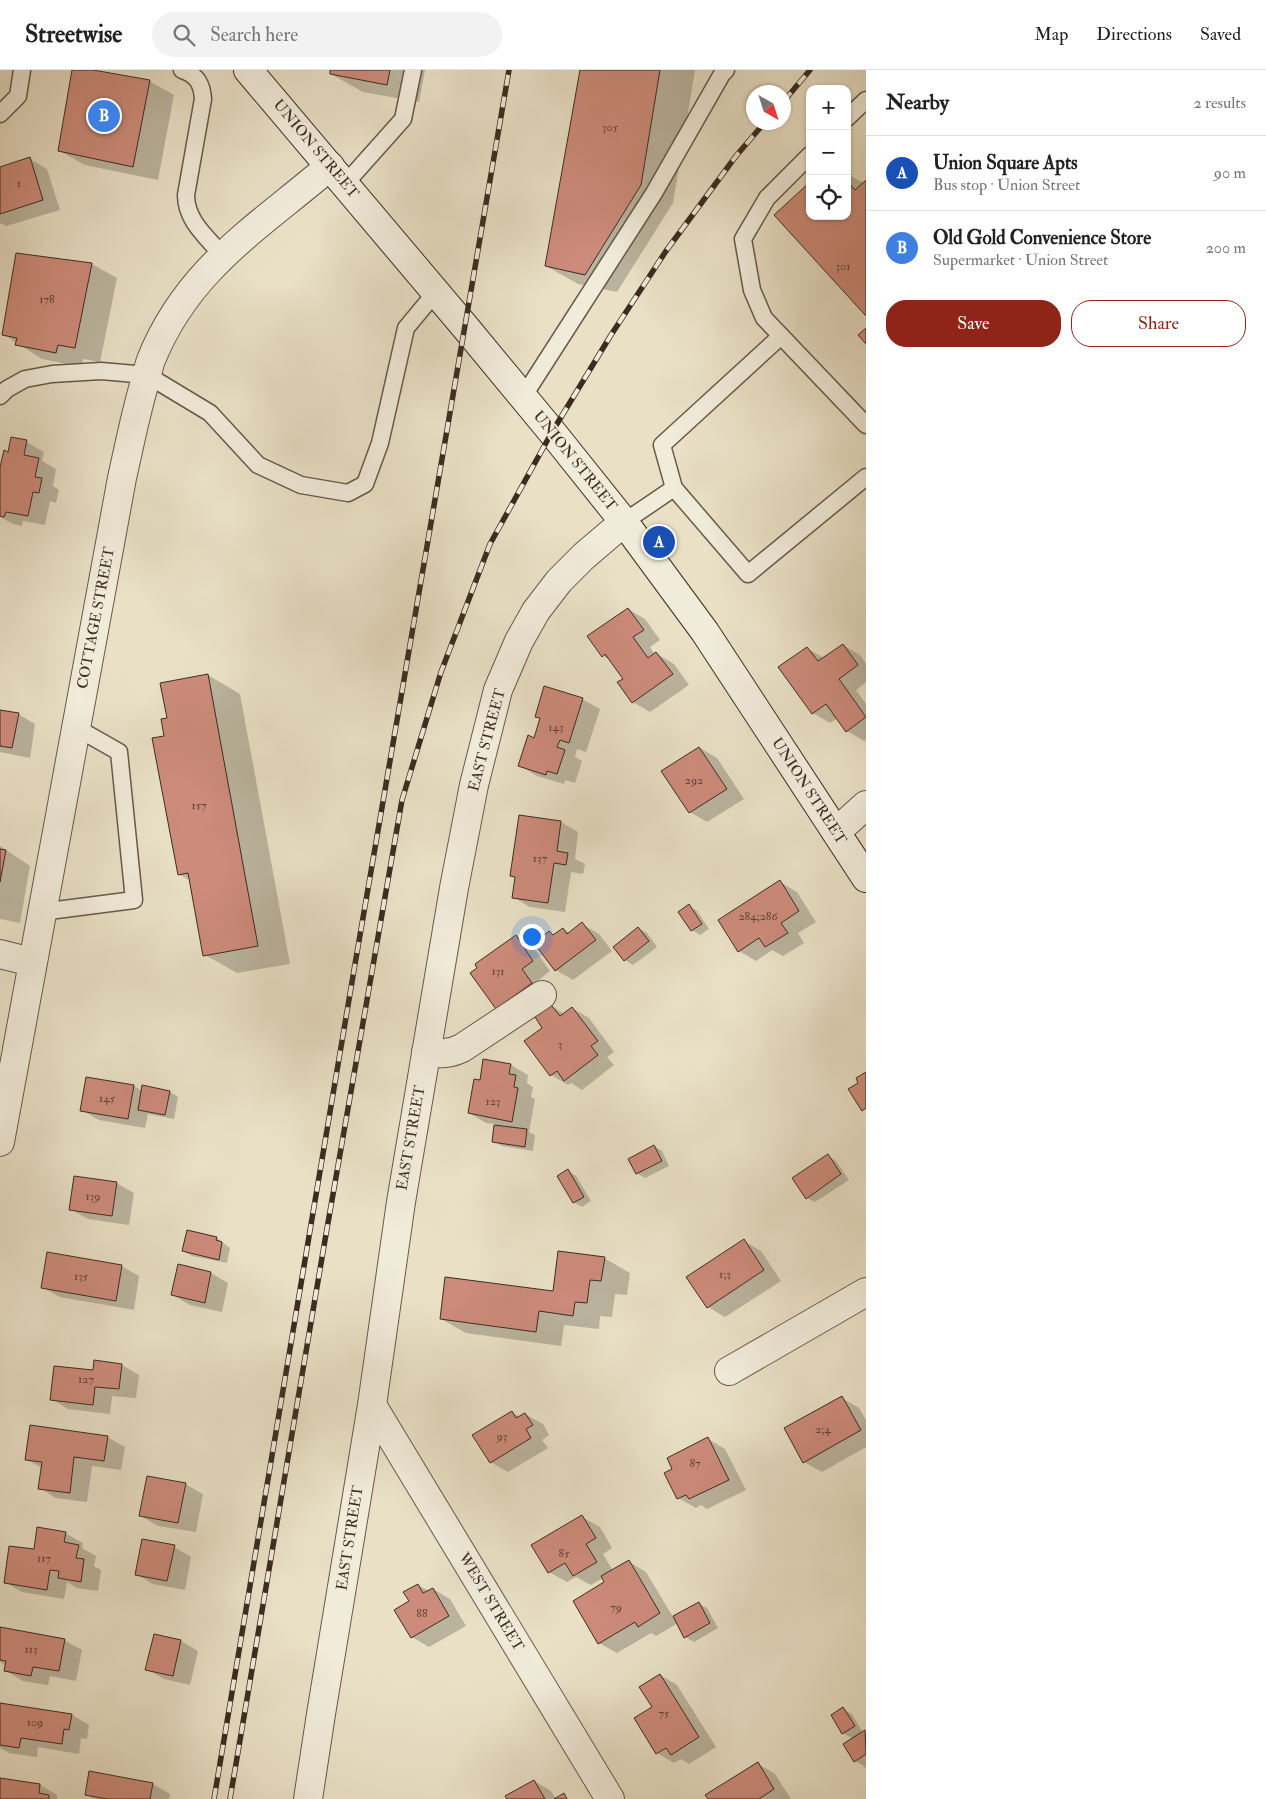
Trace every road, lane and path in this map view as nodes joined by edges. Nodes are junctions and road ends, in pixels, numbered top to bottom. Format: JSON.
{"nodes":[{"id":1,"x":22,"y":70,"type":"edge"},
{"id":2,"x":182,"y":70,"type":"edge"},
{"id":3,"x":413,"y":70,"type":"edge"},
{"id":4,"x":726,"y":70,"type":"edge"},
{"id":5,"x":252,"y":71,"type":"edge"},
{"id":6,"x":201,"y":74,"type":"edge"},
{"id":7,"x":866,"y":100,"type":"edge"},
{"id":8,"x":0,"y":114,"type":"edge"},
{"id":9,"x":851,"y":114,"type":"edge"},
{"id":10,"x":806,"y":159,"type":"edge"},
{"id":11,"x":338,"y":175,"type":"junction"},
{"id":12,"x":222,"y":255,"type":"junction"},
{"id":13,"x":436,"y":292,"type":"junction"},
{"id":14,"x":781,"y":336,"type":"junction"},
{"id":15,"x":147,"y":375,"type":"junction"},
{"id":16,"x":0,"y":396,"type":"edge"},
{"id":17,"x":523,"y":398,"type":"junction"},
{"id":18,"x":866,"y":425,"type":"edge"},
{"id":19,"x":866,"y":477,"type":"edge"},
{"id":20,"x":674,"y":488,"type":"junction"},
{"id":21,"x":624,"y":522,"type":"junction"},
{"id":22,"x":75,"y":727,"type":"junction"},
{"id":23,"x":866,"y":805,"type":"edge"},
{"id":24,"x":836,"y":832,"type":"junction"},
{"id":25,"x":866,"y":878,"type":"edge"},
{"id":26,"x":42,"y":912,"type":"junction"},
{"id":27,"x":0,"y":954,"type":"edge"},
{"id":28,"x":32,"y":962,"type":"junction"},
{"id":29,"x":542,"y":995,"type":"dead end"},
{"id":30,"x":426,"y":1052,"type":"junction"},
{"id":31,"x":0,"y":1142,"type":"edge"},
{"id":32,"x":866,"y":1292,"type":"edge"},
{"id":33,"x":729,"y":1371,"type":"dead end"},
{"id":34,"x":372,"y":1405,"type":"junction"},
{"id":35,"x":308,"y":1799,"type":"edge"},
{"id":36,"x":610,"y":1799,"type":"edge"}],
"edges":[{"from":1,"to":8,"type":"lane"},
{"from":2,"to":6,"type":"lane"},
{"from":3,"to":11,"type":"lane"},
{"from":4,"to":17,"type":"lane"},
{"from":5,"to":11,"type":"street","name":"UNION STREET"},
{"from":6,"to":12,"type":"lane"},
{"from":7,"to":9,"type":"lane"},
{"from":10,"to":14,"type":"lane"},
{"from":11,"to":12,"type":"street","name":"COTTAGE STREET"},
{"from":11,"to":13,"type":"street","name":"UNION STREET"},
{"from":12,"to":15,"type":"street","name":"COTTAGE STREET"},
{"from":13,"to":15,"type":"lane"},
{"from":13,"to":17,"type":"street","name":"UNION STREET"},
{"from":14,"to":18,"type":"lane"},
{"from":14,"to":20,"type":"lane"},
{"from":15,"to":16,"type":"lane"},
{"from":15,"to":22,"type":"street","name":"COTTAGE STREET"},
{"from":17,"to":21,"type":"street","name":"UNION STREET"},
{"from":19,"to":20,"type":"lane"},
{"from":20,"to":21,"type":"lane"},
{"from":21,"to":24,"type":"street","name":"UNION STREET"},
{"from":21,"to":30,"type":"street","name":"EAST STREET"},
{"from":22,"to":26,"type":"street","name":"COTTAGE STREET"},
{"from":22,"to":26,"type":"lane"},
{"from":23,"to":24,"type":"street"},
{"from":24,"to":25,"type":"street","name":"UNION STREET"},
{"from":26,"to":28,"type":"street","name":"COTTAGE STREET"},
{"from":27,"to":28,"type":"street"},
{"from":28,"to":31,"type":"street","name":"COTTAGE STREET"},
{"from":29,"to":30,"type":"street"},
{"from":30,"to":34,"type":"street","name":"EAST STREET"},
{"from":32,"to":33,"type":"street"},
{"from":34,"to":35,"type":"street","name":"EAST STREET"},
{"from":34,"to":36,"type":"street","name":"WEST STREET"}]}
